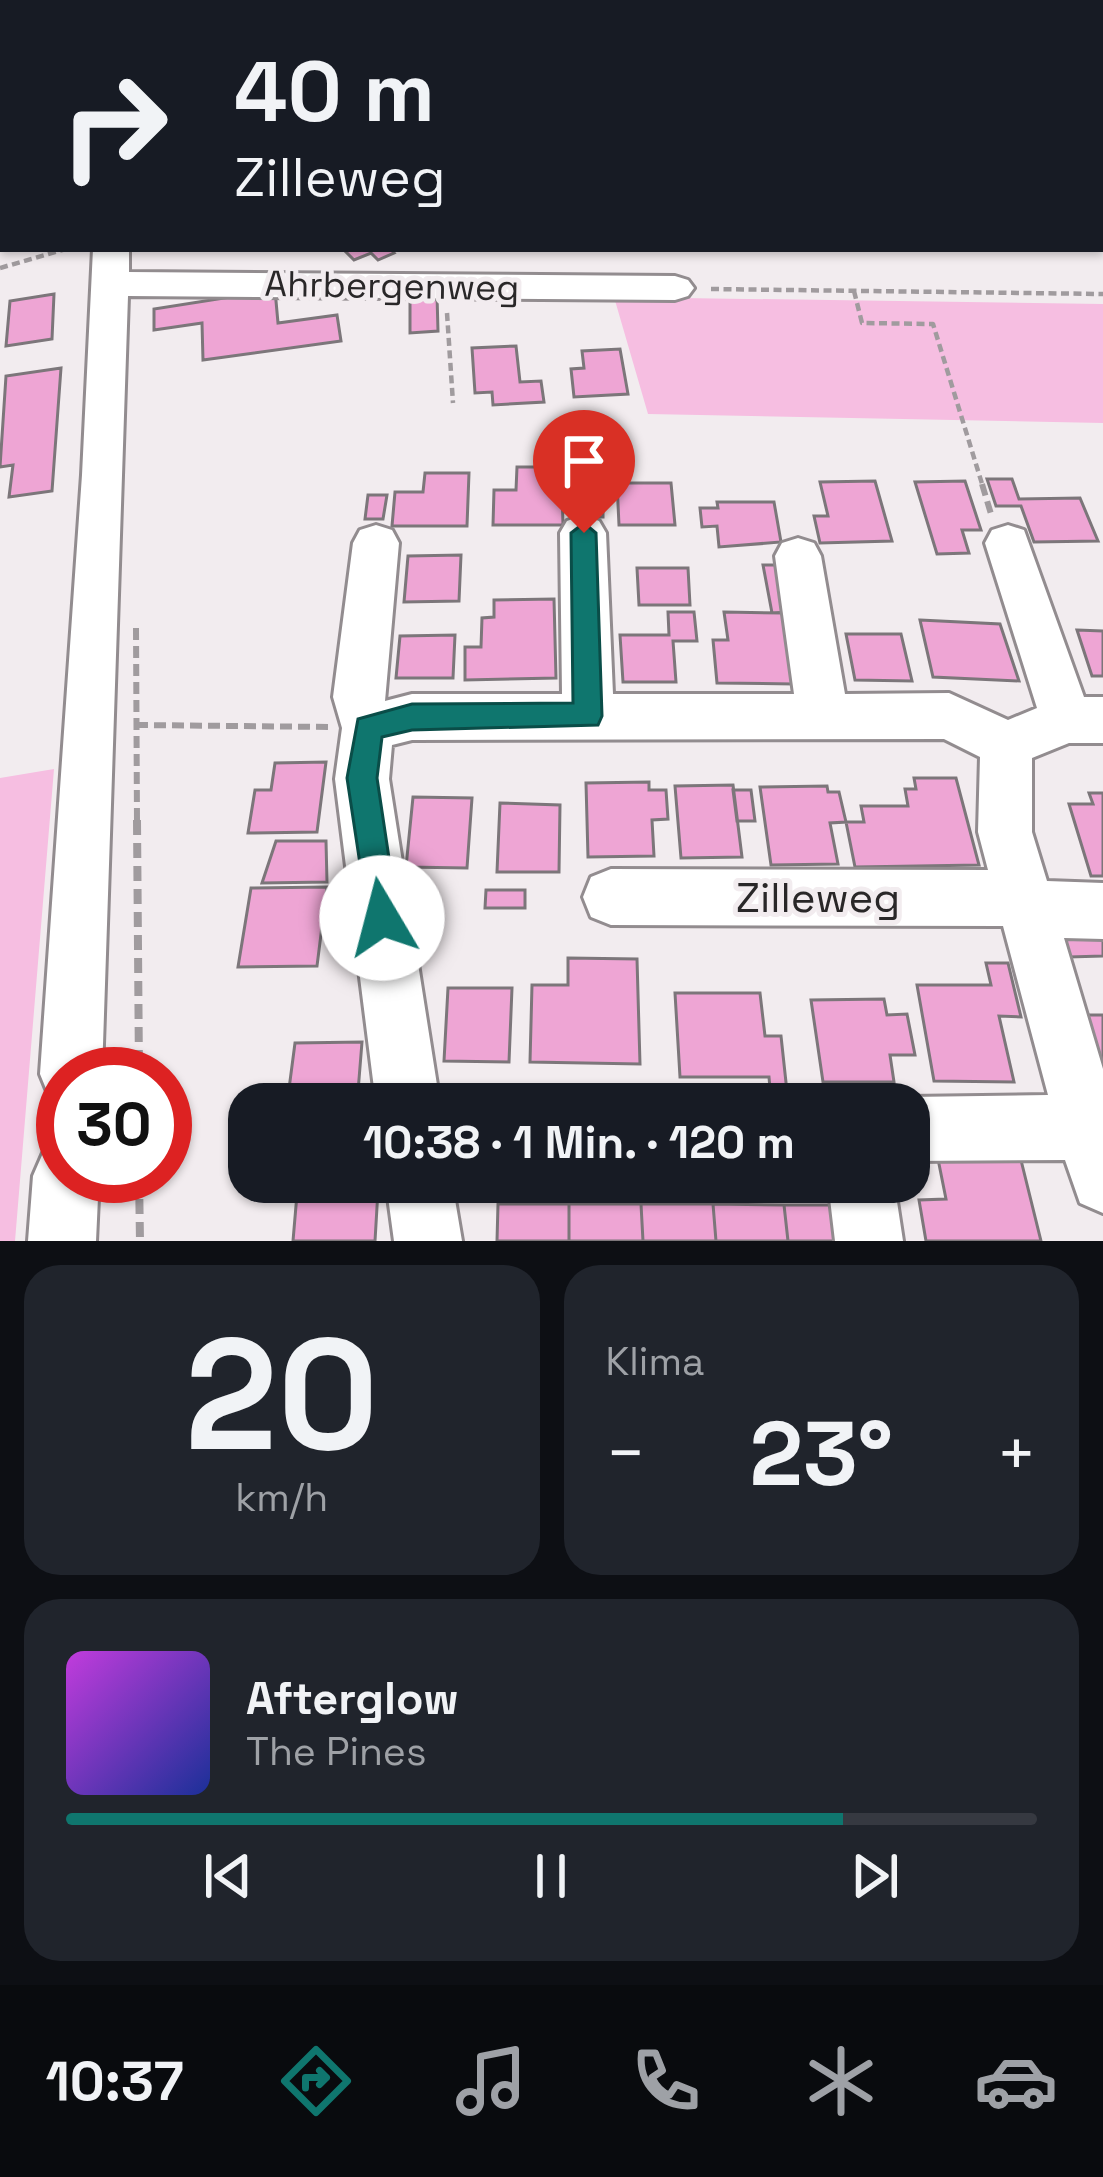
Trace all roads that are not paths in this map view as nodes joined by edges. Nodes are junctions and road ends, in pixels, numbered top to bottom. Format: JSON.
{"nodes":[{"id":1,"x":418,"y":252,"type":"edge"},
{"id":2,"x":110,"y":266,"type":"edge"},
{"id":3,"x":440,"y":286,"type":"junction"},
{"id":4,"x":675,"y":288,"type":"road end"},
{"id":5,"x":584,"y":533,"type":"dead end"},
{"id":6,"x":376,"y":543,"type":"dead end"},
{"id":7,"x":1008,"y":543,"type":"road end"},
{"id":8,"x":798,"y":556,"type":"dead end"},
{"id":9,"x":588,"y":716,"type":"junction"},
{"id":10,"x":823,"y":716,"type":"junction"},
{"id":11,"x":1085,"y":720,"type":"edge"},
{"id":12,"x":368,"y":728,"type":"junction"},
{"id":13,"x":1006,"y":745,"type":"junction"},
{"id":14,"x":611,"y":897,"type":"dead end"},
{"id":15,"x":1026,"y":904,"type":"junction"},
{"id":16,"x":1103,"y":911,"type":"edge"},
{"id":17,"x":72,"y":1047,"type":"edge"},
{"id":18,"x":405,"y":1083,"type":"edge"},
{"id":19,"x":930,"y":1131,"type":"edge"},
{"id":20,"x":1098,"y":1145,"type":"edge"},
{"id":21,"x":64,"y":1203,"type":"edge"},
{"id":22,"x":422,"y":1203,"type":"edge"},
{"id":23,"x":864,"y":1203,"type":"edge"},
{"id":24,"x":62,"y":1241,"type":"edge"},
{"id":25,"x":428,"y":1241,"type":"edge"},
{"id":26,"x":869,"y":1241,"type":"edge"}],
"edges":[{"from":1,"to":3,"type":"street"},
{"from":2,"to":3,"type":"street","name":"Ahrbergenweg"},
{"from":2,"to":17,"type":"street"},
{"from":3,"to":4,"type":"street","name":"Ahrbergenweg"},
{"from":5,"to":9,"type":"street"},
{"from":6,"to":12,"type":"street"},
{"from":7,"to":11,"type":"street"},
{"from":8,"to":10,"type":"street"},
{"from":9,"to":10,"type":"street"},
{"from":9,"to":12,"type":"street"},
{"from":10,"to":13,"type":"street"},
{"from":11,"to":13,"type":"street"},
{"from":12,"to":18,"type":"street"},
{"from":13,"to":15,"type":"street"},
{"from":14,"to":15,"type":"street","name":"Zilleweg"},
{"from":15,"to":16,"type":"street","name":"Zilleweg"},
{"from":15,"to":20,"type":"street"},
{"from":19,"to":20,"type":"street"},
{"from":21,"to":24,"type":"street"},
{"from":22,"to":25,"type":"street"},
{"from":23,"to":26,"type":"street"}]}
